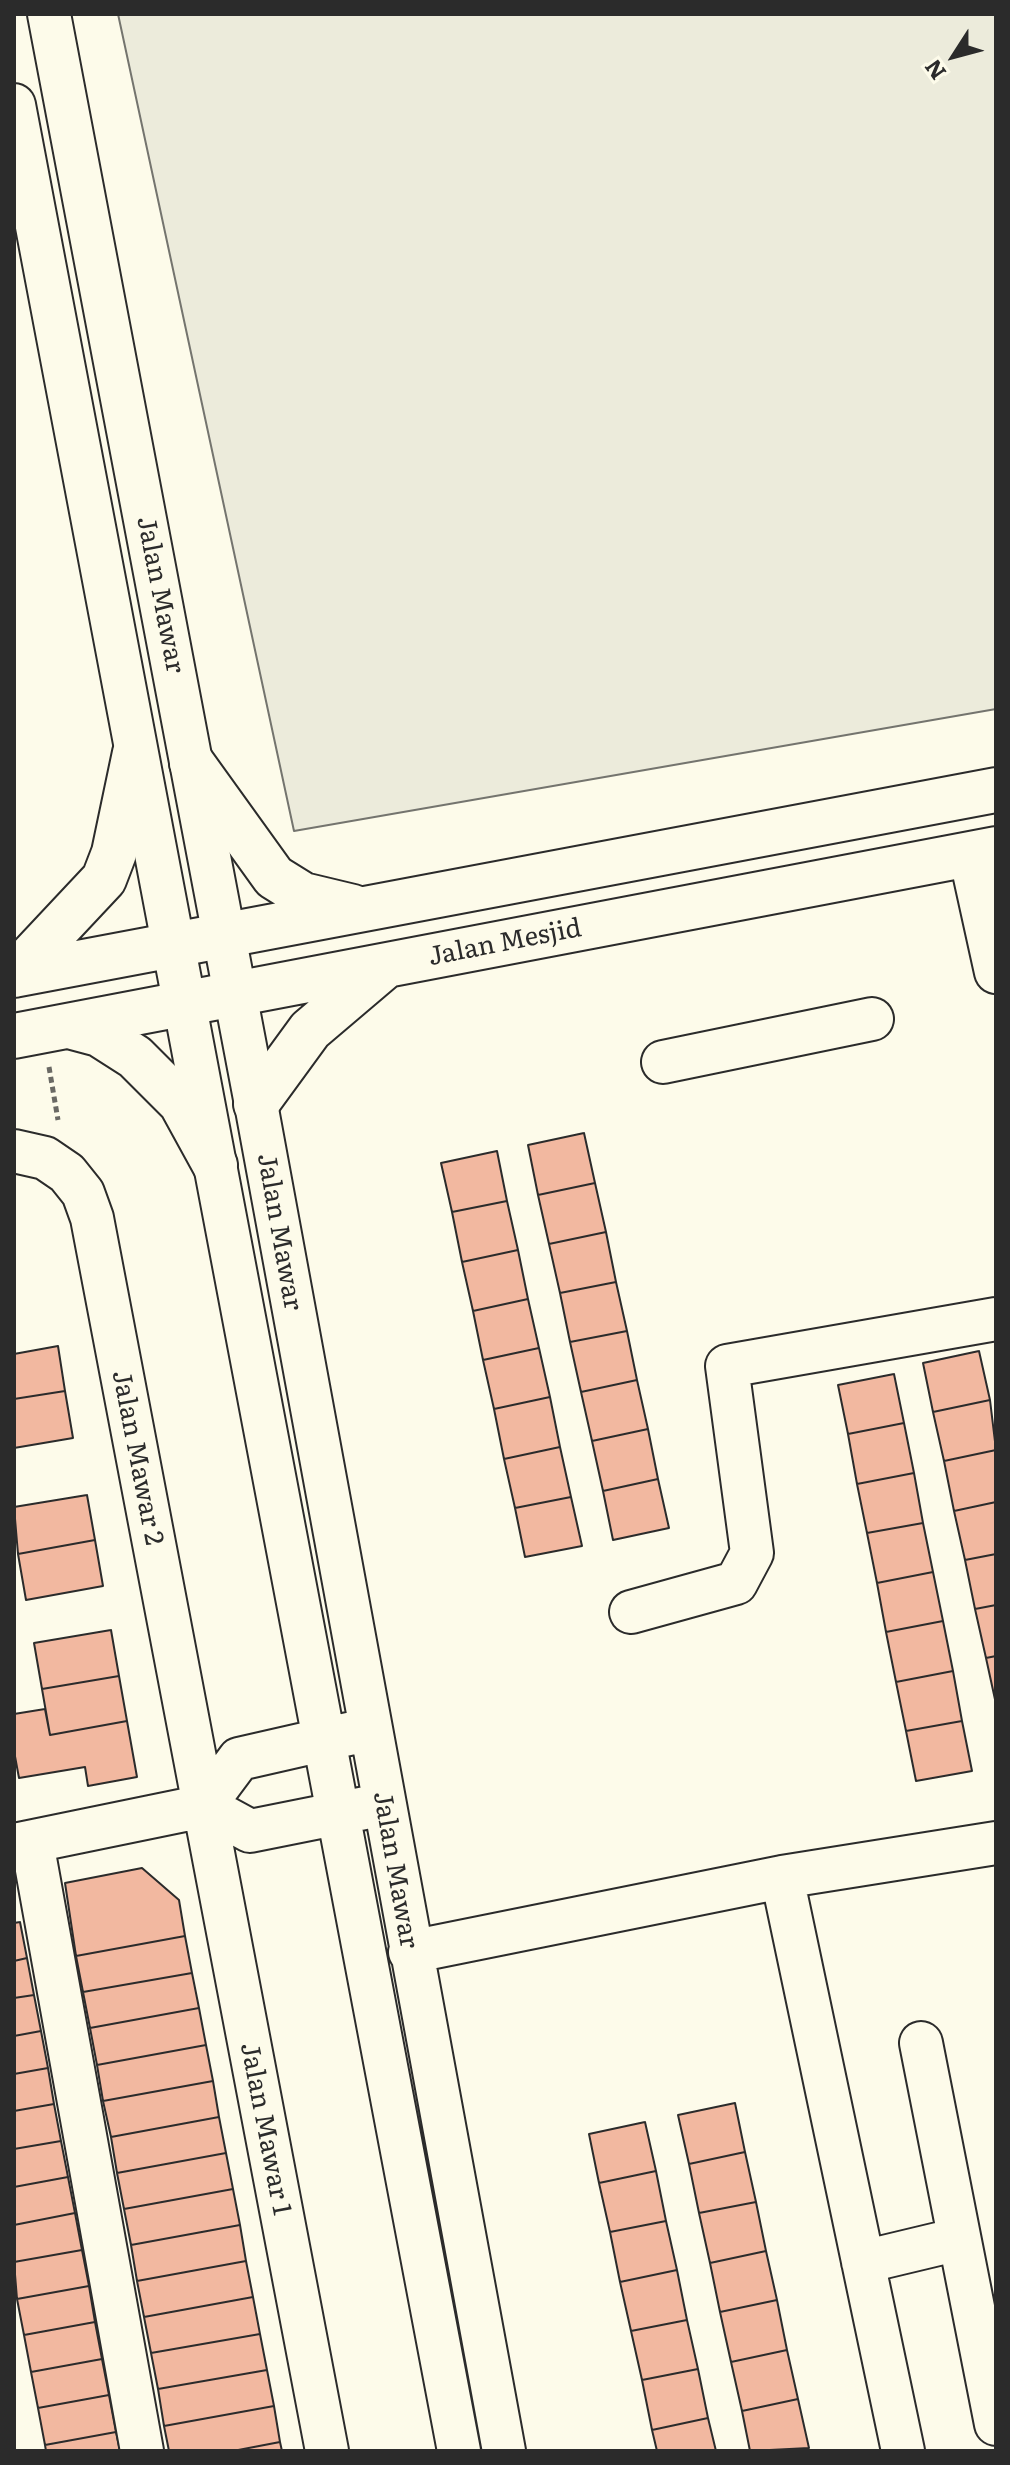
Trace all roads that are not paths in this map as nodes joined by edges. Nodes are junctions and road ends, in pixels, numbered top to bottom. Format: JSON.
{"nodes":[{"id":1,"x":49,"y":14,"type":"edge"},
{"id":2,"x":14,"y":105,"type":"edge"},
{"id":3,"x":135,"y":753,"type":"junction"},
{"id":4,"x":192,"y":763,"type":"junction"},
{"id":5,"x":996,"y":790,"type":"edge"},
{"id":6,"x":983,"y":852,"type":"edge"},
{"id":7,"x":410,"y":901,"type":"junction"},
{"id":8,"x":224,"y":935,"type":"junction"},
{"id":9,"x":172,"y":945,"type":"junction"},
{"id":10,"x":385,"y":966,"type":"junction"},
{"id":11,"x":996,"y":972,"type":"edge"},
{"id":12,"x":14,"y":975,"type":"edge"},
{"id":13,"x":235,"y":994,"type":"junction"},
{"id":14,"x":184,"y":1003,"type":"junction"},
{"id":15,"x":872,"y":1019,"type":"dead end"},
{"id":16,"x":42,"y":1031,"type":"edge"},
{"id":17,"x":663,"y":1062,"type":"dead end"},
{"id":18,"x":256,"y":1104,"type":"junction"},
{"id":19,"x":14,"y":1151,"type":"edge"},
{"id":20,"x":215,"y":1165,"type":"junction"},
{"id":21,"x":996,"y":1319,"type":"edge"},
{"id":22,"x":631,"y":1612,"type":"dead end"},
{"id":23,"x":370,"y":1730,"type":"junction"},
{"id":24,"x":324,"y":1740,"type":"junction"},
{"id":25,"x":385,"y":1805,"type":"junction"},
{"id":26,"x":204,"y":1806,"type":"junction"},
{"id":27,"x":338,"y":1813,"type":"junction"},
{"id":28,"x":996,"y":1843,"type":"edge"},
{"id":29,"x":23,"y":1844,"type":"edge"},
{"id":30,"x":782,"y":1877,"type":"junction"},
{"id":31,"x":410,"y":1952,"type":"junction"},
{"id":32,"x":921,"y":2043,"type":"dead end"},
{"id":33,"x":959,"y":2239,"type":"junction"},
{"id":34,"x":863,"y":2262,"type":"junction"},
{"id":35,"x":996,"y":2424,"type":"edge"},
{"id":36,"x":142,"y":2451,"type":"edge"},
{"id":37,"x":327,"y":2451,"type":"edge"},
{"id":38,"x":459,"y":2451,"type":"edge"},
{"id":39,"x":504,"y":2451,"type":"edge"},
{"id":40,"x":903,"y":2451,"type":"edge"}],
"edges":[{"from":1,"to":4,"type":"street","name":"Jalan Mawar"},
{"from":2,"to":3,"type":"street","name":"Jalan Mawar"},
{"from":3,"to":9,"type":"street","name":"Jalan Mawar"},
{"from":3,"to":12,"type":"main road"},
{"from":4,"to":7,"type":"main road"},
{"from":4,"to":8,"type":"street","name":"Jalan Mawar"},
{"from":5,"to":7,"type":"main road"},
{"from":6,"to":10,"type":"main road","name":"Jalan Mesjid"},
{"from":6,"to":11,"type":"street"},
{"from":7,"to":8,"type":"main road"},
{"from":8,"to":9,"type":"main road"},
{"from":8,"to":13,"type":"street","name":"Jalan Mawar"},
{"from":9,"to":12,"type":"main road"},
{"from":9,"to":14,"type":"street","name":"Jalan Mawar"},
{"from":10,"to":13,"type":"main road","name":"Jalan Mesjid"},
{"from":10,"to":18,"type":"main road"},
{"from":13,"to":14,"type":"main road","name":"Jalan Mesjid"},
{"from":13,"to":18,"type":"street","name":"Jalan Mawar"},
{"from":14,"to":16,"type":"main road","name":"Jalan Mesjid"},
{"from":14,"to":20,"type":"street","name":"Jalan Mawar"},
{"from":15,"to":17,"type":"street"},
{"from":16,"to":20,"type":"main road"},
{"from":18,"to":23,"type":"street","name":"Jalan Mawar"},
{"from":19,"to":26,"type":"street","name":"Jalan Mawar 2"},
{"from":20,"to":24,"type":"street","name":"Jalan Mawar"},
{"from":21,"to":22,"type":"street"},
{"from":23,"to":24,"type":"street"},
{"from":23,"to":25,"type":"street","name":"Jalan Mawar"},
{"from":24,"to":26,"type":"street"},
{"from":24,"to":27,"type":"street","name":"Jalan Mawar"},
{"from":25,"to":27,"type":"street"},
{"from":25,"to":31,"type":"street","name":"Jalan Mawar"},
{"from":26,"to":27,"type":"street"},
{"from":26,"to":29,"type":"street"},
{"from":26,"to":37,"type":"street","name":"Jalan Mawar 1"},
{"from":27,"to":38,"type":"street","name":"Jalan Mawar"},
{"from":28,"to":30,"type":"street"},
{"from":29,"to":36,"type":"street"},
{"from":30,"to":31,"type":"street"},
{"from":30,"to":34,"type":"street"},
{"from":31,"to":39,"type":"street","name":"Jalan Mawar"},
{"from":32,"to":33,"type":"street"},
{"from":33,"to":34,"type":"street"},
{"from":33,"to":35,"type":"street"},
{"from":34,"to":40,"type":"street"}]}
